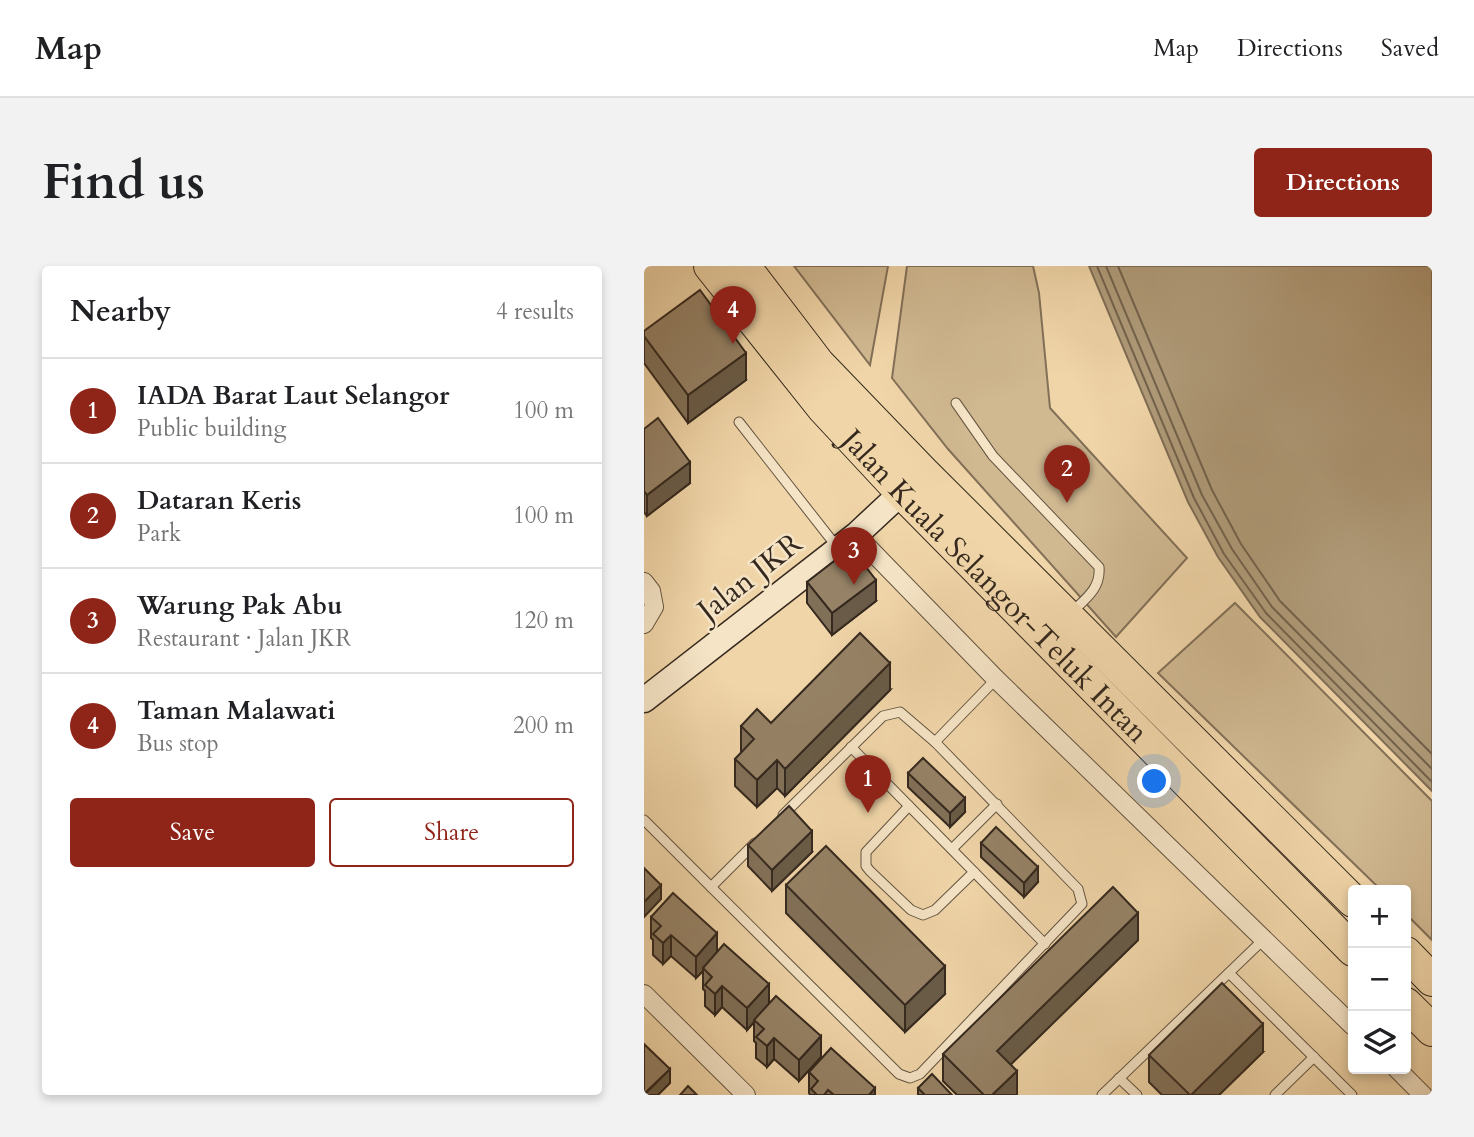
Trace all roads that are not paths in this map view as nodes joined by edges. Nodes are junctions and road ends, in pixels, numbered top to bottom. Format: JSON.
{"nodes":[{"id":1,"x":710,"y":266,"type":"edge"},
{"id":2,"x":744,"y":266,"type":"edge"},
{"id":3,"x":957,"y":403,"type":"dead end"},
{"id":4,"x":739,"y":422,"type":"dead end"},
{"id":5,"x":913,"y":483,"type":"junction"},
{"id":6,"x":847,"y":542,"type":"junction"},
{"id":7,"x":647,"y":587,"type":"edge"},
{"id":8,"x":1067,"y":617,"type":"junction"},
{"id":9,"x":644,"y":624,"type":"edge"},
{"id":10,"x":996,"y":679,"type":"junction"},
{"id":11,"x":644,"y":700,"type":"edge"},
{"id":12,"x":935,"y":742,"type":"junction"},
{"id":13,"x":851,"y":747,"type":"junction"},
{"id":14,"x":998,"y":804,"type":"junction"},
{"id":15,"x":909,"y":806,"type":"junction"},
{"id":16,"x":644,"y":820,"type":"edge"},
{"id":17,"x":776,"y":822,"type":"edge"},
{"id":18,"x":767,"y":831,"type":"edge"},
{"id":19,"x":951,"y":849,"type":"junction"},
{"id":20,"x":974,"y":872,"type":"junction"},
{"id":21,"x":711,"y":887,"type":"junction"},
{"id":22,"x":1348,"y":896,"type":"edge"},
{"id":23,"x":1265,"y":938,"type":"junction"},
{"id":24,"x":1045,"y":944,"type":"junction"},
{"id":25,"x":1351,"y":948,"type":"edge"},
{"id":26,"x":1411,"y":958,"type":"edge"},
{"id":27,"x":1228,"y":973,"type":"junction"},
{"id":28,"x":1432,"y":979,"type":"edge"},
{"id":29,"x":644,"y":994,"type":"edge"},
{"id":30,"x":1411,"y":1009,"type":"edge"},
{"id":31,"x":1348,"y":1021,"type":"edge"},
{"id":32,"x":1432,"y":1030,"type":"edge"},
{"id":33,"x":1314,"y":1057,"type":"junction"},
{"id":34,"x":1402,"y":1074,"type":"edge"},
{"id":35,"x":1119,"y":1079,"type":"junction"},
{"id":36,"x":746,"y":1095,"type":"edge"},
{"id":37,"x":1102,"y":1095,"type":"edge"},
{"id":38,"x":1137,"y":1095,"type":"edge"},
{"id":39,"x":1275,"y":1095,"type":"edge"},
{"id":40,"x":1352,"y":1095,"type":"edge"},
{"id":41,"x":1423,"y":1095,"type":"edge"}],
"edges":[{"from":1,"to":5,"type":"highway","name":"Jalan Kuala Selangor-Teluk Intan"},
{"from":2,"to":5,"type":"highway","name":"Jalan Kuala Selangor-Teluk Intan"},
{"from":3,"to":8,"type":"lane"},
{"from":4,"to":6,"type":"lane"},
{"from":5,"to":6,"type":"street","name":"Jalan JKR"},
{"from":5,"to":8,"type":"highway","name":"Jalan Kuala Selangor-Teluk Intan"},
{"from":5,"to":25,"type":"highway","name":"Jalan Kuala Selangor-Teluk Intan"},
{"from":6,"to":10,"type":"street"},
{"from":6,"to":11,"type":"street","name":"Jalan JKR"},
{"from":7,"to":9,"type":"street"},
{"from":8,"to":22,"type":"highway","name":"Jalan Kuala Selangor-Teluk Intan"},
{"from":10,"to":12,"type":"lane"},
{"from":10,"to":23,"type":"street"},
{"from":12,"to":13,"type":"lane"},
{"from":12,"to":14,"type":"lane"},
{"from":13,"to":15,"type":"lane"},
{"from":13,"to":17,"type":"lane"},
{"from":14,"to":19,"type":"lane"},
{"from":14,"to":24,"type":"lane"},
{"from":15,"to":19,"type":"lane"},
{"from":15,"to":20,"type":"lane"},
{"from":16,"to":21,"type":"lane"},
{"from":18,"to":21,"type":"lane"},
{"from":19,"to":20,"type":"lane"},
{"from":20,"to":24,"type":"lane"},
{"from":21,"to":24,"type":"lane"},
{"from":23,"to":27,"type":"lane"},
{"from":23,"to":31,"type":"street"},
{"from":26,"to":28,"type":"highway"},
{"from":27,"to":33,"type":"lane"},
{"from":27,"to":35,"type":"lane"},
{"from":29,"to":36,"type":"street"},
{"from":30,"to":32,"type":"highway"},
{"from":33,"to":39,"type":"lane"},
{"from":33,"to":40,"type":"lane"},
{"from":34,"to":41,"type":"street"},
{"from":35,"to":37,"type":"lane"},
{"from":35,"to":38,"type":"lane"}]}
